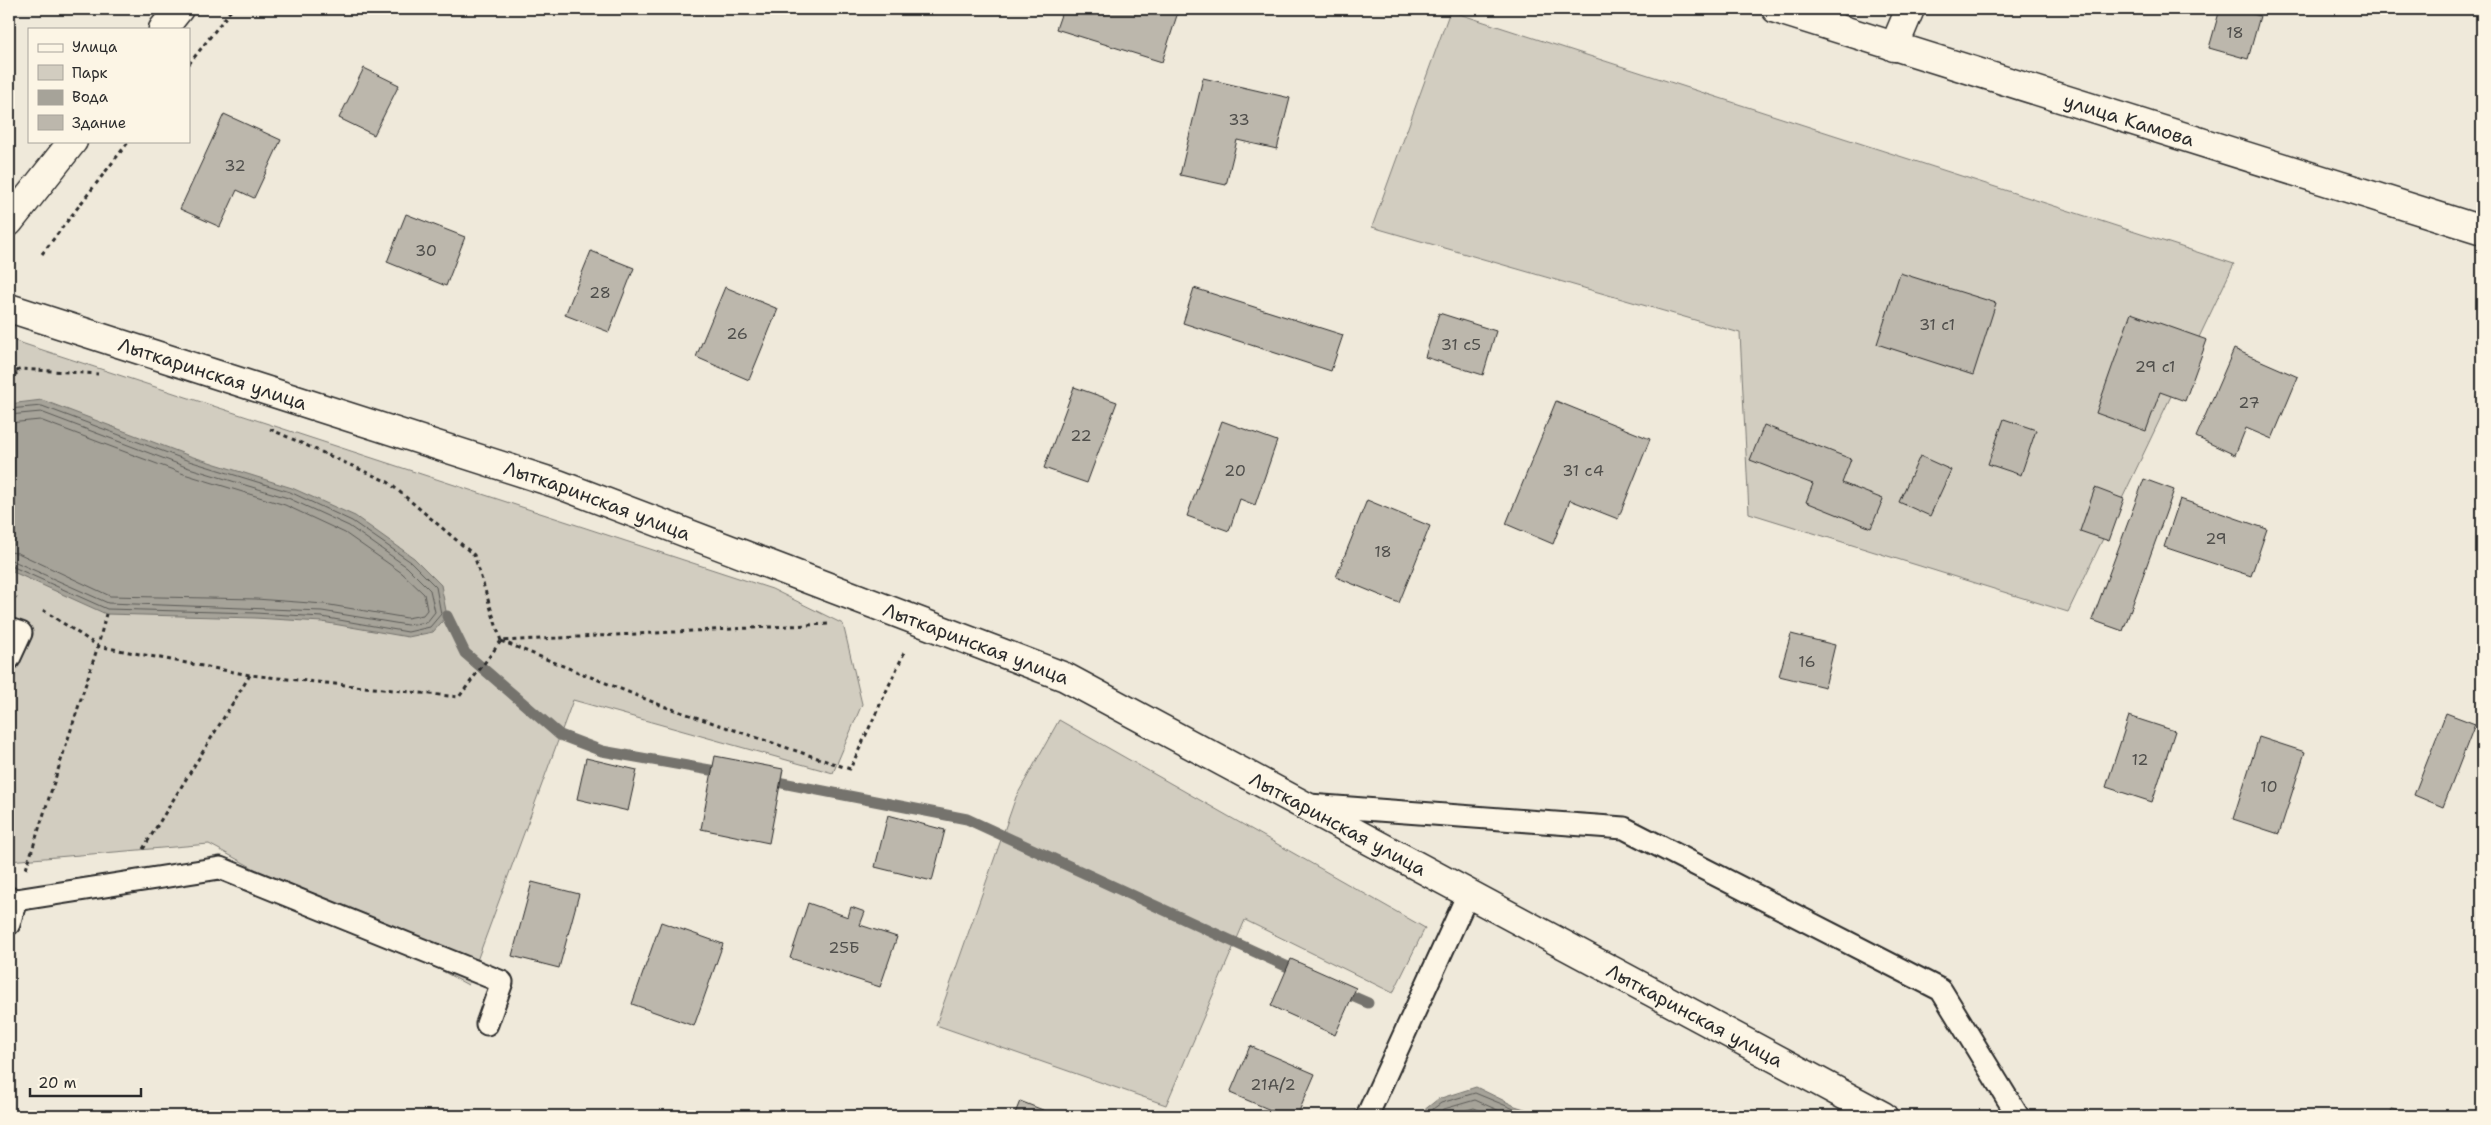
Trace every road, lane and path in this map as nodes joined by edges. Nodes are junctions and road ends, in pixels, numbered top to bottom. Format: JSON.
{"nodes":[{"id":1,"x":180,"y":9,"type":"edge"},
{"id":2,"x":232,"y":9,"type":"edge"},
{"id":3,"x":1776,"y":9,"type":"edge"},
{"id":4,"x":1910,"y":9,"type":"edge"},
{"id":5,"x":165,"y":28,"type":"edge"},
{"id":6,"x":1894,"y":47,"type":"junction"},
{"id":7,"x":190,"y":63,"type":"edge"},
{"id":8,"x":72,"y":142,"type":"edge"},
{"id":9,"x":128,"y":142,"type":"edge"},
{"id":10,"x":9,"y":222,"type":"edge"},
{"id":11,"x":2482,"y":230,"type":"edge"},
{"id":12,"x":42,"y":254,"type":"dead end"},
{"id":13,"x":9,"y":308,"type":"edge"},
{"id":14,"x":21,"y":369,"type":"junction"},
{"id":15,"x":9,"y":375,"type":"edge"},
{"id":16,"x":106,"y":376,"type":"dead end"},
{"id":17,"x":9,"y":380,"type":"edge"},
{"id":18,"x":266,"y":427,"type":"dead end"},
{"id":19,"x":42,"y":609,"type":"dead end"},
{"id":20,"x":106,"y":614,"type":"dead end"},
{"id":21,"x":920,"y":620,"type":"junction"},
{"id":22,"x":833,"y":624,"type":"dead end"},
{"id":23,"x":9,"y":629,"type":"edge"},
{"id":24,"x":501,"y":641,"type":"junction"},
{"id":25,"x":98,"y":646,"type":"junction"},
{"id":26,"x":9,"y":659,"type":"edge"},
{"id":27,"x":250,"y":675,"type":"junction"},
{"id":28,"x":1306,"y":805,"type":"junction"},
{"id":29,"x":122,"y":884,"type":"junction"},
{"id":30,"x":1468,"y":894,"type":"junction"},
{"id":31,"x":12,"y":899,"type":"edge"},
{"id":32,"x":9,"y":924,"type":"edge"},
{"id":33,"x":487,"y":1024,"type":"dead end"},
{"id":34,"x":1367,"y":1116,"type":"edge"},
{"id":35,"x":1883,"y":1116,"type":"edge"},
{"id":36,"x":2018,"y":1116,"type":"edge"}],
"edges":[{"from":1,"to":5,"type":"street"},
{"from":2,"to":7,"type":"path"},
{"from":3,"to":6,"type":"street","name":"улица Камова"},
{"from":4,"to":6,"type":"street"},
{"from":6,"to":11,"type":"street","name":"улица Камова"},
{"from":8,"to":10,"type":"street"},
{"from":9,"to":12,"type":"path"},
{"from":13,"to":21,"type":"street","name":"Лыткаринская улица"},
{"from":14,"to":15,"type":"path"},
{"from":14,"to":16,"type":"path"},
{"from":14,"to":17,"type":"path"},
{"from":18,"to":24,"type":"path"},
{"from":19,"to":25,"type":"path"},
{"from":20,"to":25,"type":"path"},
{"from":21,"to":24,"type":"path"},
{"from":21,"to":28,"type":"street","name":"Лыткаринская улица"},
{"from":22,"to":24,"type":"path"},
{"from":23,"to":26,"type":"lane"},
{"from":24,"to":27,"type":"path"},
{"from":25,"to":27,"type":"path"},
{"from":25,"to":31,"type":"path"},
{"from":27,"to":29,"type":"path"},
{"from":28,"to":30,"type":"street","name":"Лыткаринская улица"},
{"from":28,"to":36,"type":"lane"},
{"from":29,"to":31,"type":"lane"},
{"from":29,"to":33,"type":"lane"},
{"from":30,"to":34,"type":"lane"},
{"from":30,"to":35,"type":"street","name":"Лыткаринская улица"},
{"from":31,"to":32,"type":"lane"}]}
